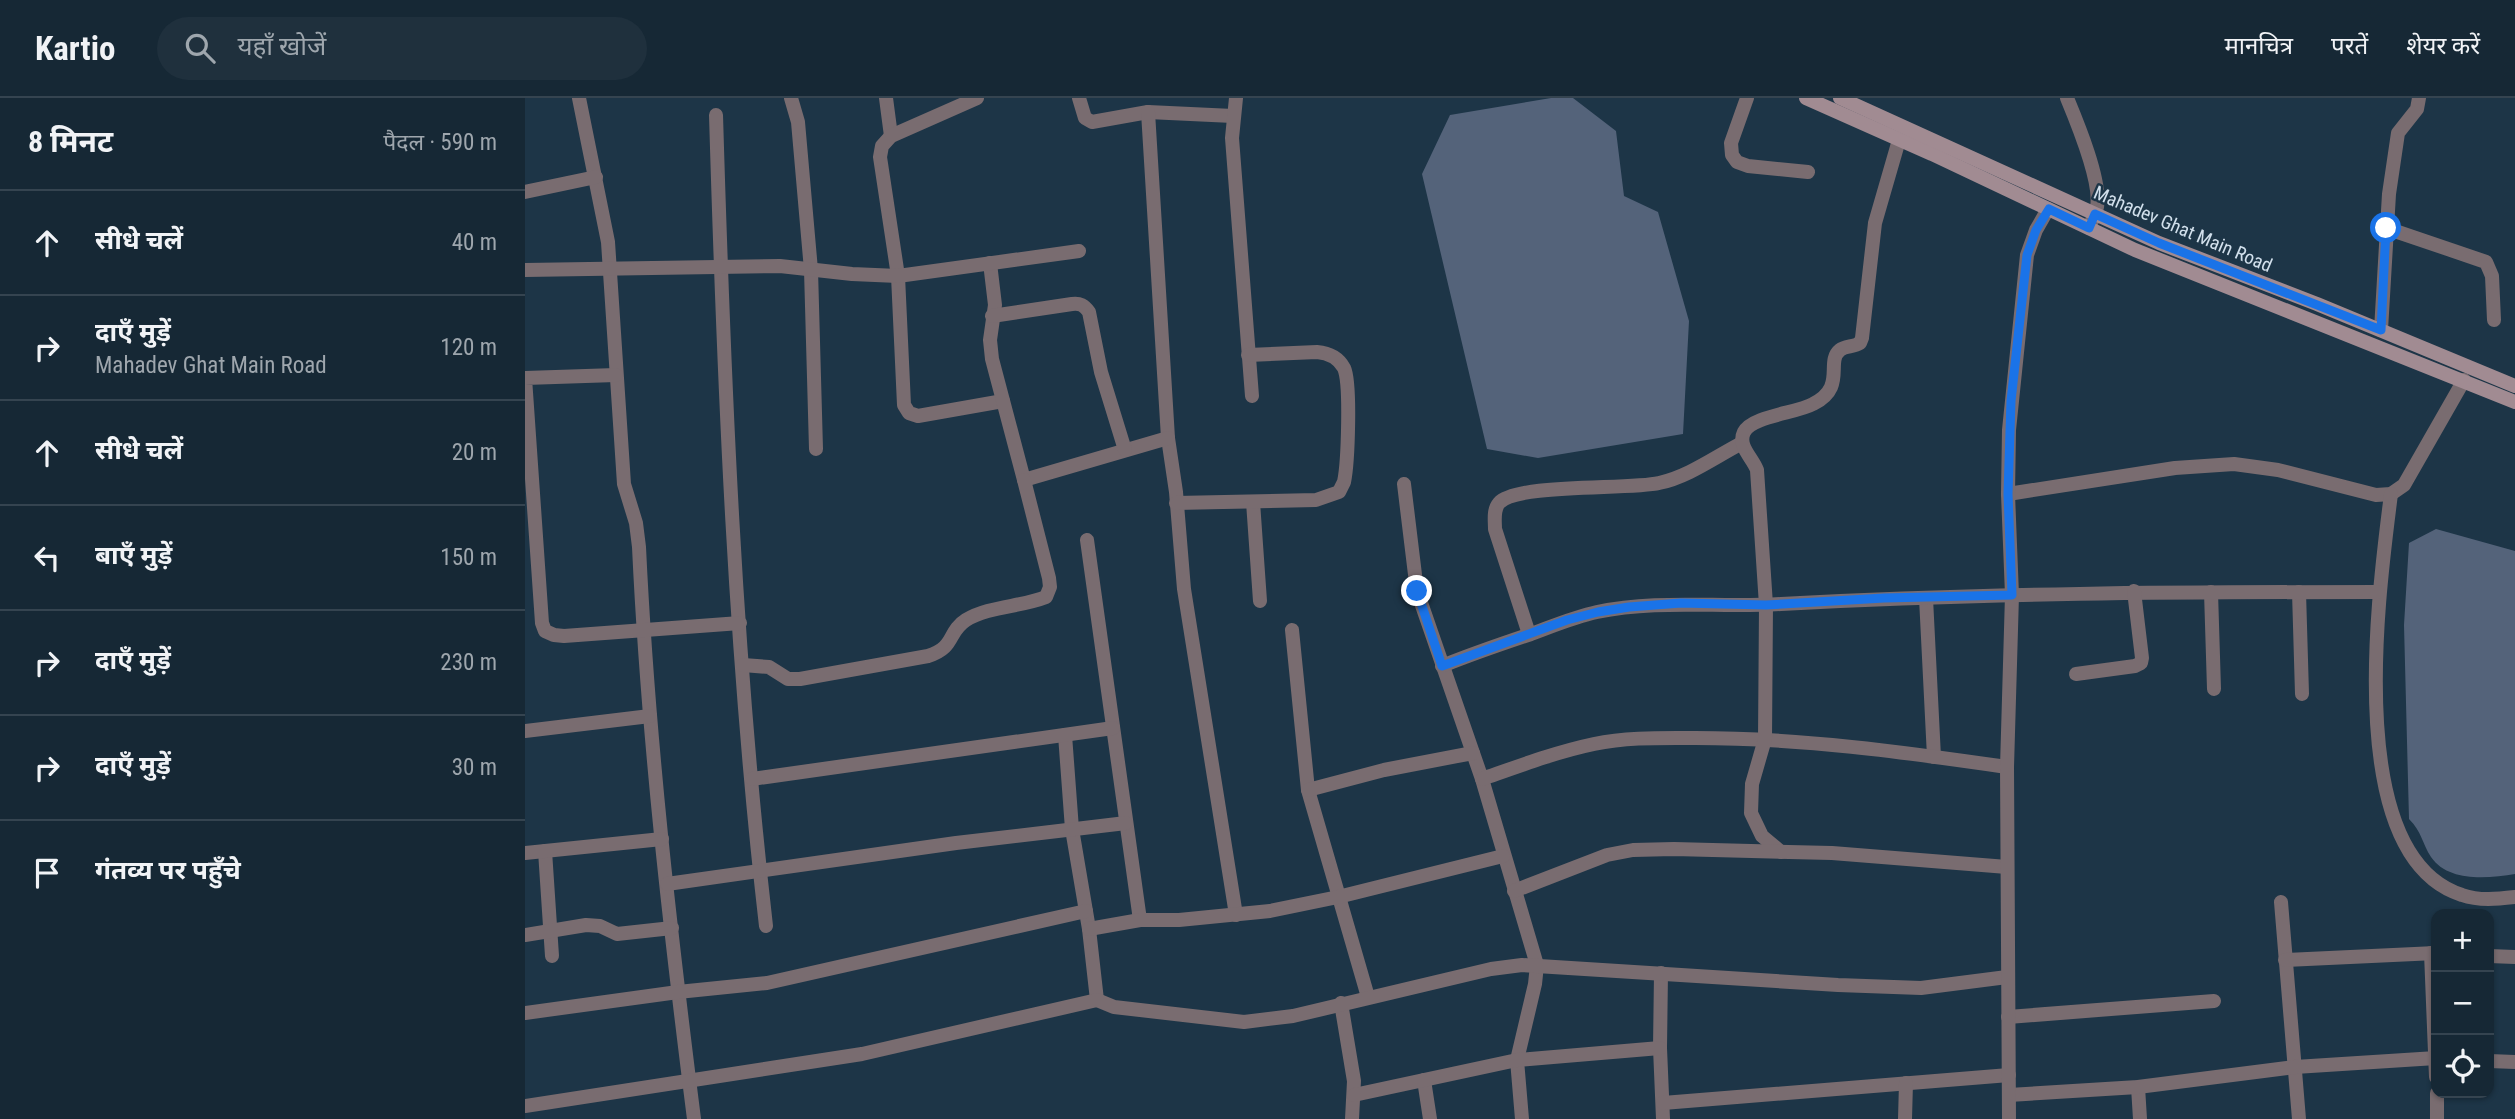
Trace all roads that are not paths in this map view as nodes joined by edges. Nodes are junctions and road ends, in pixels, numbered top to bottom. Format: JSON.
{"nodes":[{"id":1,"x":579,"y":98,"type":"edge"},
{"id":2,"x":791,"y":98,"type":"edge"},
{"id":3,"x":886,"y":98,"type":"edge"},
{"id":4,"x":977,"y":98,"type":"edge"},
{"id":5,"x":1079,"y":98,"type":"edge"},
{"id":6,"x":1236,"y":98,"type":"edge"},
{"id":7,"x":1747,"y":98,"type":"edge"},
{"id":8,"x":1806,"y":98,"type":"edge"},
{"id":9,"x":1840,"y":98,"type":"edge"},
{"id":10,"x":2067,"y":98,"type":"edge"},
{"id":11,"x":2419,"y":98,"type":"edge"},
{"id":12,"x":1148,"y":112,"type":"junction"},
{"id":13,"x":716,"y":115,"type":"dead end"},
{"id":14,"x":1233,"y":116,"type":"junction"},
{"id":15,"x":891,"y":136,"type":"junction"},
{"id":16,"x":1899,"y":140,"type":"junction"},
{"id":17,"x":1808,"y":172,"type":"dead end"},
{"id":18,"x":596,"y":177,"type":"junction"},
{"id":19,"x":525,"y":192,"type":"edge"},
{"id":20,"x":2049,"y":209,"type":"junction"},
{"id":21,"x":2095,"y":214,"type":"junction"},
{"id":22,"x":2089,"y":228,"type":"junction"},
{"id":23,"x":2386,"y":228,"type":"junction"},
{"id":24,"x":1079,"y":251,"type":"dead end"},
{"id":25,"x":990,"y":263,"type":"junction"},
{"id":26,"x":720,"y":267,"type":"junction"},
{"id":27,"x":611,"y":269,"type":"junction"},
{"id":28,"x":525,"y":270,"type":"edge"},
{"id":29,"x":811,"y":270,"type":"junction"},
{"id":30,"x":898,"y":276,"type":"junction"},
{"id":31,"x":992,"y":316,"type":"junction"},
{"id":32,"x":2494,"y":320,"type":"dead end"},
{"id":33,"x":2381,"y":330,"type":"junction"},
{"id":34,"x":1248,"y":355,"type":"junction"},
{"id":35,"x":616,"y":376,"type":"junction"},
{"id":36,"x":2464,"y":380,"type":"junction"},
{"id":37,"x":2515,"y":386,"type":"edge"},
{"id":38,"x":1252,"y":396,"type":"dead end"},
{"id":39,"x":1003,"y":401,"type":"junction"},
{"id":40,"x":2515,"y":402,"type":"edge"},
{"id":41,"x":1168,"y":438,"type":"junction"},
{"id":42,"x":1742,"y":443,"type":"junction"},
{"id":43,"x":816,"y":449,"type":"dead end"},
{"id":44,"x":1125,"y":450,"type":"junction"},
{"id":45,"x":1024,"y":480,"type":"junction"},
{"id":46,"x":1403,"y":484,"type":"dead end"},
{"id":47,"x":2008,"y":494,"type":"junction"},
{"id":48,"x":2391,"y":494,"type":"junction"},
{"id":49,"x":1253,"y":502,"type":"junction"},
{"id":50,"x":1176,"y":503,"type":"junction"},
{"id":51,"x":1087,"y":540,"type":"dead end"},
{"id":52,"x":532,"y":570,"type":"edge"},
{"id":53,"x":2134,"y":592,"type":"junction"},
{"id":54,"x":2211,"y":592,"type":"junction"},
{"id":55,"x":2299,"y":592,"type":"junction"},
{"id":56,"x":2378,"y":592,"type":"junction"},
{"id":57,"x":2012,"y":595,"type":"junction"},
{"id":58,"x":1926,"y":597,"type":"junction"},
{"id":59,"x":1260,"y":601,"type":"dead end"},
{"id":60,"x":1766,"y":605,"type":"junction"},
{"id":61,"x":740,"y":623,"type":"junction"},
{"id":62,"x":1292,"y":630,"type":"dead end"},
{"id":63,"x":643,"y":632,"type":"junction"},
{"id":64,"x":1529,"y":634,"type":"junction"},
{"id":65,"x":743,"y":665,"type":"junction"},
{"id":66,"x":1442,"y":666,"type":"junction"},
{"id":67,"x":2075,"y":674,"type":"dead end"},
{"id":68,"x":2214,"y":689,"type":"dead end"},
{"id":69,"x":2302,"y":694,"type":"dead end"},
{"id":70,"x":650,"y":716,"type":"junction"},
{"id":71,"x":1113,"y":728,"type":"junction"},
{"id":72,"x":525,"y":731,"type":"edge"},
{"id":73,"x":1065,"y":735,"type":"junction"},
{"id":74,"x":1765,"y":739,"type":"junction"},
{"id":75,"x":1473,"y":753,"type":"junction"},
{"id":76,"x":1934,"y":757,"type":"junction"},
{"id":77,"x":2007,"y":767,"type":"junction"},
{"id":78,"x":752,"y":779,"type":"junction"},
{"id":79,"x":1482,"y":779,"type":"junction"},
{"id":80,"x":1308,"y":790,"type":"junction"},
{"id":81,"x":1126,"y":823,"type":"junction"},
{"id":82,"x":1072,"y":829,"type":"junction"},
{"id":83,"x":662,"y":839,"type":"junction"},
{"id":84,"x":545,"y":851,"type":"junction"},
{"id":85,"x":1781,"y":852,"type":"junction"},
{"id":86,"x":525,"y":853,"type":"edge"},
{"id":87,"x":1503,"y":856,"type":"junction"},
{"id":88,"x":2007,"y":867,"type":"junction"},
{"id":89,"x":760,"y":870,"type":"junction"},
{"id":90,"x":667,"y":884,"type":"junction"},
{"id":91,"x":1514,"y":891,"type":"junction"},
{"id":92,"x":1338,"y":897,"type":"junction"},
{"id":93,"x":2515,"y":897,"type":"edge"},
{"id":94,"x":2281,"y":902,"type":"dead end"},
{"id":95,"x":1086,"y":911,"type":"junction"},
{"id":96,"x":1236,"y":915,"type":"junction"},
{"id":97,"x":1140,"y":920,"type":"junction"},
{"id":98,"x":766,"y":926,"type":"dead end"},
{"id":99,"x":672,"y":928,"type":"junction"},
{"id":100,"x":1089,"y":929,"type":"junction"},
{"id":101,"x":550,"y":931,"type":"junction"},
{"id":102,"x":525,"y":935,"type":"edge"},
{"id":103,"x":2431,"y":953,"type":"edge"},
{"id":104,"x":552,"y":956,"type":"dead end"},
{"id":105,"x":2494,"y":956,"type":"edge"},
{"id":106,"x":2515,"y":957,"type":"edge"},
{"id":107,"x":2285,"y":960,"type":"junction"},
{"id":108,"x":1537,"y":965,"type":"junction"},
{"id":109,"x":2434,"y":972,"type":"edge"},
{"id":110,"x":1661,"y":973,"type":"junction"},
{"id":111,"x":2007,"y":977,"type":"junction"},
{"id":112,"x":678,"y":992,"type":"junction"},
{"id":113,"x":1368,"y":997,"type":"junction"},
{"id":114,"x":1097,"y":1000,"type":"junction"},
{"id":115,"x":2214,"y":1001,"type":"dead end"},
{"id":116,"x":1341,"y":1003,"type":"junction"},
{"id":117,"x":525,"y":1013,"type":"edge"},
{"id":118,"x":2008,"y":1017,"type":"junction"},
{"id":119,"x":2436,"y":1035,"type":"edge"},
{"id":120,"x":1660,"y":1048,"type":"junction"},
{"id":121,"x":2431,"y":1058,"type":"edge"},
{"id":122,"x":1517,"y":1060,"type":"junction"},
{"id":123,"x":2494,"y":1061,"type":"edge"},
{"id":124,"x":2515,"y":1062,"type":"edge"},
{"id":125,"x":2295,"y":1067,"type":"junction"},
{"id":126,"x":2009,"y":1074,"type":"junction"},
{"id":127,"x":1424,"y":1080,"type":"junction"},
{"id":128,"x":689,"y":1081,"type":"junction"},
{"id":129,"x":1906,"y":1083,"type":"junction"},
{"id":130,"x":2139,"y":1087,"type":"junction"},
{"id":131,"x":1354,"y":1095,"type":"junction"},
{"id":132,"x":2010,"y":1095,"type":"junction"},
{"id":133,"x":2437,"y":1098,"type":"edge"},
{"id":134,"x":1663,"y":1103,"type":"junction"},
{"id":135,"x":525,"y":1106,"type":"edge"},
{"id":136,"x":694,"y":1119,"type":"edge"},
{"id":137,"x":1352,"y":1119,"type":"edge"},
{"id":138,"x":1430,"y":1119,"type":"edge"},
{"id":139,"x":1522,"y":1119,"type":"edge"},
{"id":140,"x":1664,"y":1119,"type":"edge"},
{"id":141,"x":1905,"y":1119,"type":"edge"},
{"id":142,"x":2009,"y":1119,"type":"edge"},
{"id":143,"x":2140,"y":1119,"type":"edge"},
{"id":144,"x":2298,"y":1119,"type":"edge"},
{"id":145,"x":2437,"y":1119,"type":"edge"}],
"edges":[{"from":1,"to":18,"type":"street"},
{"from":2,"to":29,"type":"street"},
{"from":3,"to":15,"type":"street"},
{"from":4,"to":15,"type":"street"},
{"from":5,"to":12,"type":"street"},
{"from":6,"to":14,"type":"street"},
{"from":7,"to":17,"type":"street"},
{"from":8,"to":16,"type":"street"},
{"from":9,"to":21,"type":"street","name":"Mahadev Ghat Main Road"},
{"from":10,"to":21,"type":"street"},
{"from":11,"to":23,"type":"street"},
{"from":12,"to":14,"type":"street"},
{"from":12,"to":41,"type":"street"},
{"from":13,"to":26,"type":"street"},
{"from":14,"to":34,"type":"street"},
{"from":15,"to":30,"type":"street"},
{"from":16,"to":20,"type":"street"},
{"from":16,"to":42,"type":"street"},
{"from":18,"to":19,"type":"street"},
{"from":18,"to":27,"type":"street"},
{"from":20,"to":22,"type":"street"},
{"from":20,"to":47,"type":"street"},
{"from":21,"to":22,"type":"street"},
{"from":21,"to":33,"type":"street","name":"Mahadev Ghat Main Road"},
{"from":22,"to":36,"type":"street"},
{"from":23,"to":32,"type":"street"},
{"from":23,"to":33,"type":"street"},
{"from":24,"to":25,"type":"street"},
{"from":25,"to":30,"type":"street"},
{"from":25,"to":31,"type":"street"},
{"from":26,"to":27,"type":"street"},
{"from":26,"to":29,"type":"street"},
{"from":26,"to":61,"type":"street"},
{"from":27,"to":28,"type":"street"},
{"from":27,"to":35,"type":"street"},
{"from":29,"to":30,"type":"street"},
{"from":29,"to":43,"type":"street"},
{"from":30,"to":39,"type":"street"},
{"from":31,"to":39,"type":"street"},
{"from":31,"to":44,"type":"street"},
{"from":33,"to":37,"type":"street","name":"Mahadev Ghat Main Road"},
{"from":34,"to":38,"type":"street"},
{"from":34,"to":49,"type":"street"},
{"from":35,"to":52,"type":"street"},
{"from":35,"to":63,"type":"street"},
{"from":36,"to":40,"type":"street"},
{"from":36,"to":48,"type":"street"},
{"from":39,"to":45,"type":"street"},
{"from":41,"to":44,"type":"street"},
{"from":41,"to":50,"type":"street"},
{"from":42,"to":60,"type":"street"},
{"from":42,"to":64,"type":"street"},
{"from":44,"to":45,"type":"street"},
{"from":45,"to":65,"type":"street"},
{"from":46,"to":66,"type":"street"},
{"from":47,"to":48,"type":"street"},
{"from":47,"to":57,"type":"street"},
{"from":48,"to":56,"type":"street"},
{"from":49,"to":50,"type":"street"},
{"from":49,"to":59,"type":"street"},
{"from":50,"to":96,"type":"street"},
{"from":51,"to":71,"type":"street"},
{"from":52,"to":63,"type":"street"},
{"from":53,"to":54,"type":"street"},
{"from":53,"to":57,"type":"street"},
{"from":53,"to":67,"type":"street"},
{"from":54,"to":55,"type":"street"},
{"from":54,"to":68,"type":"street"},
{"from":55,"to":56,"type":"street"},
{"from":55,"to":69,"type":"street"},
{"from":56,"to":93,"type":"street"},
{"from":57,"to":58,"type":"street"},
{"from":57,"to":77,"type":"street"},
{"from":58,"to":60,"type":"street"},
{"from":58,"to":76,"type":"street"},
{"from":60,"to":64,"type":"street"},
{"from":60,"to":74,"type":"street"},
{"from":61,"to":63,"type":"street"},
{"from":61,"to":65,"type":"street"},
{"from":62,"to":80,"type":"street"},
{"from":63,"to":70,"type":"street"},
{"from":64,"to":66,"type":"street"},
{"from":65,"to":78,"type":"street"},
{"from":66,"to":75,"type":"street"},
{"from":70,"to":72,"type":"street"},
{"from":70,"to":83,"type":"street"},
{"from":71,"to":73,"type":"street"},
{"from":71,"to":81,"type":"street"},
{"from":73,"to":78,"type":"street"},
{"from":73,"to":82,"type":"street"},
{"from":74,"to":76,"type":"street"},
{"from":74,"to":79,"type":"street"},
{"from":74,"to":85,"type":"street"},
{"from":75,"to":79,"type":"street"},
{"from":75,"to":80,"type":"street"},
{"from":76,"to":77,"type":"street"},
{"from":77,"to":88,"type":"street"},
{"from":78,"to":89,"type":"street"},
{"from":79,"to":87,"type":"street"},
{"from":80,"to":92,"type":"street"},
{"from":81,"to":82,"type":"street"},
{"from":81,"to":97,"type":"street"},
{"from":82,"to":89,"type":"street"},
{"from":82,"to":95,"type":"street"},
{"from":83,"to":84,"type":"street"},
{"from":83,"to":90,"type":"street"},
{"from":84,"to":86,"type":"street"},
{"from":84,"to":101,"type":"street"},
{"from":85,"to":88,"type":"street"},
{"from":85,"to":91,"type":"street"},
{"from":87,"to":91,"type":"street"},
{"from":87,"to":92,"type":"street"},
{"from":88,"to":111,"type":"street"},
{"from":89,"to":90,"type":"street"},
{"from":89,"to":98,"type":"street"},
{"from":90,"to":99,"type":"street"},
{"from":91,"to":108,"type":"street"},
{"from":92,"to":96,"type":"street"},
{"from":92,"to":113,"type":"street"},
{"from":94,"to":107,"type":"street"},
{"from":95,"to":100,"type":"street"},
{"from":95,"to":112,"type":"street"},
{"from":96,"to":97,"type":"street"},
{"from":97,"to":100,"type":"street"},
{"from":99,"to":101,"type":"street"},
{"from":99,"to":112,"type":"street"},
{"from":100,"to":114,"type":"street"},
{"from":101,"to":102,"type":"street"},
{"from":101,"to":104,"type":"street"},
{"from":103,"to":107,"type":"street"},
{"from":105,"to":106,"type":"street"},
{"from":107,"to":125,"type":"street"},
{"from":108,"to":110,"type":"street"},
{"from":108,"to":113,"type":"street"},
{"from":108,"to":122,"type":"street"},
{"from":109,"to":119,"type":"street"},
{"from":110,"to":111,"type":"street"},
{"from":110,"to":120,"type":"street"},
{"from":111,"to":118,"type":"street"},
{"from":112,"to":117,"type":"street"},
{"from":112,"to":128,"type":"street"},
{"from":113,"to":116,"type":"street"},
{"from":114,"to":116,"type":"street"},
{"from":114,"to":128,"type":"street"},
{"from":115,"to":118,"type":"street"},
{"from":116,"to":131,"type":"street"},
{"from":118,"to":126,"type":"street"},
{"from":120,"to":122,"type":"street"},
{"from":120,"to":134,"type":"street"},
{"from":121,"to":125,"type":"street"},
{"from":122,"to":127,"type":"street"},
{"from":122,"to":139,"type":"street"},
{"from":123,"to":124,"type":"street"},
{"from":125,"to":130,"type":"street"},
{"from":125,"to":144,"type":"street"},
{"from":126,"to":129,"type":"street"},
{"from":126,"to":132,"type":"street"},
{"from":127,"to":131,"type":"street"},
{"from":127,"to":138,"type":"street"},
{"from":128,"to":135,"type":"street"},
{"from":128,"to":136,"type":"street"},
{"from":129,"to":134,"type":"street"},
{"from":129,"to":141,"type":"street"},
{"from":130,"to":132,"type":"street"},
{"from":130,"to":143,"type":"street"},
{"from":131,"to":137,"type":"street"},
{"from":132,"to":142,"type":"street"},
{"from":133,"to":145,"type":"street"},
{"from":134,"to":140,"type":"street"}]}
